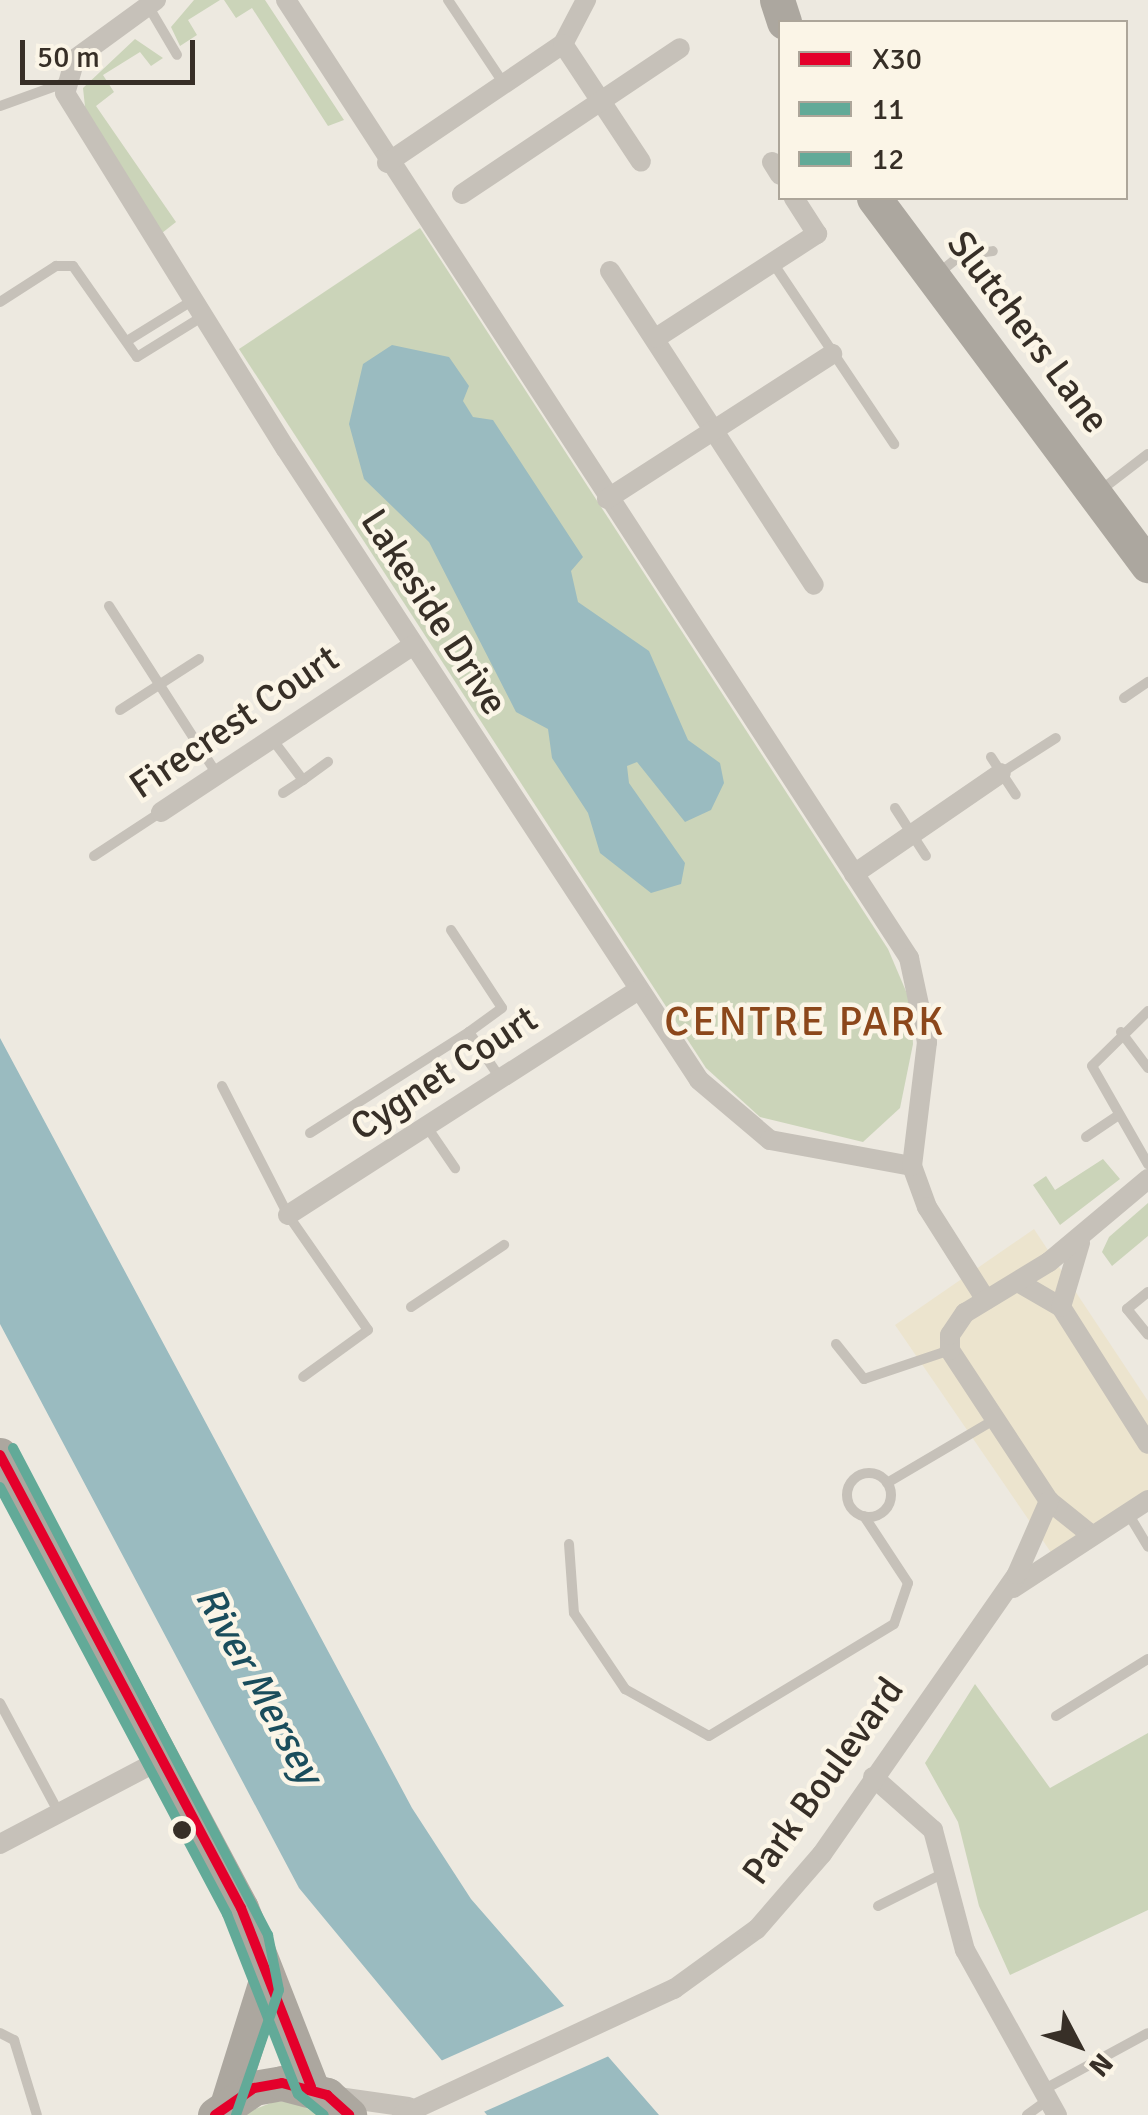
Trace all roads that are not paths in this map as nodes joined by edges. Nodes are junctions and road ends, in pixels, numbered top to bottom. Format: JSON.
{"nodes":[{"id":1,"x":286,"y":0,"type":"edge"},
{"id":2,"x":448,"y":0,"type":"edge"},
{"id":3,"x":586,"y":0,"type":"edge"},
{"id":4,"x":150,"y":2,"type":"edge"},
{"id":5,"x":563,"y":44,"type":"junction"},
{"id":6,"x":680,"y":48,"type":"dead end"},
{"id":7,"x":177,"y":55,"type":"dead end"},
{"id":8,"x":64,"y":83,"type":"junction"},
{"id":9,"x":507,"y":88,"type":"junction"},
{"id":10,"x":598,"y":100,"type":"junction"},
{"id":11,"x":0,"y":106,"type":"edge"},
{"id":12,"x":641,"y":162,"type":"dead end"},
{"id":13,"x":387,"y":163,"type":"junction"},
{"id":14,"x":462,"y":194,"type":"dead end"},
{"id":15,"x":795,"y":200,"type":"edge"},
{"id":16,"x":878,"y":200,"type":"edge"},
{"id":17,"x":993,"y":251,"type":"dead end"},
{"id":18,"x":773,"y":263,"type":"junction"},
{"id":19,"x":610,"y":272,"type":"dead end"},
{"id":20,"x":935,"y":276,"type":"junction"},
{"id":21,"x":0,"y":302,"type":"edge"},
{"id":22,"x":198,"y":308,"type":"junction"},
{"id":23,"x":656,"y":338,"type":"junction"},
{"id":24,"x":127,"y":341,"type":"junction"},
{"id":25,"x":832,"y":354,"type":"junction"},
{"id":26,"x":716,"y":428,"type":"junction"},
{"id":27,"x":894,"y":444,"type":"dead end"},
{"id":28,"x":1148,"y":454,"type":"edge"},
{"id":29,"x":1095,"y":494,"type":"junction"},
{"id":30,"x":607,"y":499,"type":"junction"},
{"id":31,"x":1148,"y":565,"type":"edge"},
{"id":32,"x":814,"y":585,"type":"dead end"},
{"id":33,"x":109,"y":606,"type":"dead end"},
{"id":34,"x":413,"y":645,"type":"junction"},
{"id":35,"x":199,"y":659,"type":"dead end"},
{"id":36,"x":1148,"y":682,"type":"edge"},
{"id":37,"x":159,"y":684,"type":"junction"},
{"id":38,"x":1124,"y":698,"type":"dead end"},
{"id":39,"x":120,"y":710,"type":"dead end"},
{"id":40,"x":272,"y":738,"type":"junction"},
{"id":41,"x":1056,"y":738,"type":"dead end"},
{"id":42,"x":328,"y":762,"type":"dead end"},
{"id":43,"x":996,"y":765,"type":"junction"},
{"id":44,"x":217,"y":775,"type":"junction"},
{"id":45,"x":304,"y":780,"type":"junction"},
{"id":46,"x":283,"y":793,"type":"dead end"},
{"id":47,"x":1016,"y":795,"type":"dead end"},
{"id":48,"x":895,"y":808,"type":"dead end"},
{"id":49,"x":161,"y":812,"type":"joint"},
{"id":50,"x":913,"y":835,"type":"junction"},
{"id":51,"x":94,"y":856,"type":"dead end"},
{"id":52,"x":926,"y":856,"type":"dead end"},
{"id":53,"x":854,"y":874,"type":"junction"},
{"id":54,"x":450,"y":930,"type":"dead end"},
{"id":55,"x":638,"y":990,"type":"junction"},
{"id":56,"x":1148,"y":1011,"type":"edge"},
{"id":57,"x":469,"y":1032,"type":"junction"},
{"id":58,"x":1121,"y":1032,"type":"junction"},
{"id":59,"x":1148,"y":1068,"type":"edge"},
{"id":60,"x":500,"y":1078,"type":"junction"},
{"id":61,"x":222,"y":1086,"type":"dead end"},
{"id":62,"x":1117,"y":1116,"type":"junction"},
{"id":63,"x":426,"y":1126,"type":"junction"},
{"id":64,"x":310,"y":1133,"type":"dead end"},
{"id":65,"x":1086,"y":1137,"type":"dead end"},
{"id":66,"x":1148,"y":1164,"type":"edge"},
{"id":67,"x":912,"y":1166,"type":"junction"},
{"id":68,"x":455,"y":1168,"type":"dead end"},
{"id":69,"x":1148,"y":1180,"type":"edge"},
{"id":70,"x":288,"y":1215,"type":"junction"},
{"id":71,"x":1095,"y":1223,"type":"junction"},
{"id":72,"x":504,"y":1245,"type":"dead end"},
{"id":73,"x":1018,"y":1282,"type":"junction"},
{"id":74,"x":1148,"y":1292,"type":"edge"},
{"id":75,"x":986,"y":1300,"type":"junction"},
{"id":76,"x":411,"y":1307,"type":"dead end"},
{"id":77,"x":1060,"y":1307,"type":"junction"},
{"id":78,"x":1148,"y":1334,"type":"edge"},
{"id":79,"x":836,"y":1344,"type":"dead end"},
{"id":80,"x":950,"y":1350,"type":"junction"},
{"id":81,"x":303,"y":1378,"type":"dead end"},
{"id":82,"x":994,"y":1420,"type":"junction"},
{"id":83,"x":1146,"y":1437,"type":"edge"},
{"id":84,"x":0,"y":1455,"type":"edge"},
{"id":85,"x":888,"y":1482,"type":"junction"},
{"id":86,"x":1148,"y":1500,"type":"edge"},
{"id":87,"x":1048,"y":1501,"type":"junction"},
{"id":88,"x":1129,"y":1515,"type":"junction"},
{"id":89,"x":864,"y":1516,"type":"junction"},
{"id":90,"x":1089,"y":1533,"type":"junction"},
{"id":91,"x":569,"y":1544,"type":"dead end"},
{"id":92,"x":1148,"y":1547,"type":"edge"},
{"id":93,"x":999,"y":1598,"type":"junction"},
{"id":94,"x":1148,"y":1659,"type":"edge"},
{"id":95,"x":0,"y":1703,"type":"edge"},
{"id":96,"x":1056,"y":1716,"type":"dead end"},
{"id":97,"x":162,"y":1760,"type":"junction"},
{"id":98,"x":873,"y":1777,"type":"junction"},
{"id":99,"x":59,"y":1813,"type":"junction"},
{"id":100,"x":0,"y":1844,"type":"edge"},
{"id":101,"x":945,"y":1873,"type":"junction"},
{"id":102,"x":878,"y":1906,"type":"dead end"},
{"id":103,"x":264,"y":1987,"type":"junction"},
{"id":104,"x":0,"y":2033,"type":"edge"},
{"id":105,"x":1148,"y":2033,"type":"edge"},
{"id":106,"x":329,"y":2099,"type":"edge"},
{"id":107,"x":1049,"y":2102,"type":"edge"},
{"id":108,"x":405,"y":2111,"type":"edge"},
{"id":109,"x":218,"y":2112,"type":"edge"},
{"id":110,"x":37,"y":2115,"type":"edge"},
{"id":111,"x":1027,"y":2115,"type":"edge"}],
"edges":[{"from":1,"to":13,"type":"street"},
{"from":2,"to":9,"type":"lane"},
{"from":3,"to":5,"type":"street"},
{"from":4,"to":7,"type":"lane"},
{"from":4,"to":8,"type":"street"},
{"from":5,"to":9,"type":"street"},
{"from":5,"to":10,"type":"street"},
{"from":6,"to":10,"type":"street"},
{"from":8,"to":11,"type":"lane"},
{"from":8,"to":22,"type":"street","name":"Lakeside Drive"},
{"from":9,"to":13,"type":"street"},
{"from":10,"to":12,"type":"street"},
{"from":10,"to":14,"type":"street"},
{"from":13,"to":30,"type":"street"},
{"from":15,"to":18,"type":"street"},
{"from":16,"to":20,"type":"highway","name":"Slutchers Lane"},
{"from":17,"to":20,"type":"lane"},
{"from":18,"to":23,"type":"street"},
{"from":18,"to":25,"type":"lane"},
{"from":19,"to":23,"type":"street"},
{"from":20,"to":29,"type":"highway","name":"Slutchers Lane"},
{"from":21,"to":24,"type":"lane"},
{"from":22,"to":24,"type":"lane"},
{"from":22,"to":24,"type":"lane"},
{"from":22,"to":34,"type":"street","name":"Lakeside Drive"},
{"from":23,"to":26,"type":"street"},
{"from":25,"to":26,"type":"street"},
{"from":25,"to":27,"type":"lane"},
{"from":26,"to":30,"type":"street"},
{"from":26,"to":32,"type":"street"},
{"from":28,"to":29,"type":"lane"},
{"from":29,"to":31,"type":"highway","name":"Slutchers Lane"},
{"from":30,"to":53,"type":"street"},
{"from":33,"to":37,"type":"lane"},
{"from":34,"to":40,"type":"street","name":"Firecrest Court"},
{"from":34,"to":55,"type":"street","name":"Lakeside Drive"},
{"from":35,"to":37,"type":"lane"},
{"from":36,"to":38,"type":"lane"},
{"from":37,"to":39,"type":"lane"},
{"from":37,"to":44,"type":"lane"},
{"from":40,"to":44,"type":"street","name":"Firecrest Court"},
{"from":40,"to":45,"type":"lane"},
{"from":41,"to":43,"type":"lane"},
{"from":42,"to":45,"type":"lane"},
{"from":43,"to":47,"type":"lane"},
{"from":43,"to":50,"type":"street"},
{"from":44,"to":49,"type":"street","name":"Firecrest Court"},
{"from":45,"to":46,"type":"lane"},
{"from":48,"to":50,"type":"lane"},
{"from":49,"to":51,"type":"lane","name":"Firecrest Court"},
{"from":50,"to":52,"type":"lane"},
{"from":50,"to":53,"type":"street"},
{"from":53,"to":67,"type":"street"},
{"from":54,"to":57,"type":"lane"},
{"from":55,"to":60,"type":"street","name":"Cygnet Court"},
{"from":55,"to":67,"type":"street","name":"Lakeside Drive"},
{"from":56,"to":58,"type":"lane"},
{"from":57,"to":60,"type":"lane"},
{"from":57,"to":64,"type":"lane"},
{"from":58,"to":59,"type":"lane"},
{"from":58,"to":62,"type":"lane"},
{"from":60,"to":63,"type":"street","name":"Cygnet Court"},
{"from":61,"to":70,"type":"lane"},
{"from":62,"to":65,"type":"lane"},
{"from":62,"to":66,"type":"lane"},
{"from":63,"to":68,"type":"lane"},
{"from":63,"to":70,"type":"street","name":"Cygnet Court"},
{"from":67,"to":75,"type":"street"},
{"from":69,"to":71,"type":"street"},
{"from":70,"to":81,"type":"lane"},
{"from":71,"to":73,"type":"street"},
{"from":71,"to":77,"type":"street"},
{"from":72,"to":76,"type":"lane"},
{"from":73,"to":75,"type":"street"},
{"from":73,"to":77,"type":"street"},
{"from":74,"to":78,"type":"lane"},
{"from":75,"to":80,"type":"street"},
{"from":77,"to":83,"type":"street"},
{"from":79,"to":80,"type":"lane"},
{"from":80,"to":82,"type":"street"},
{"from":82,"to":85,"type":"lane"},
{"from":82,"to":87,"type":"street"},
{"from":84,"to":97,"type":"highway"},
{"from":85,"to":89,"type":"lane"},
{"from":85,"to":89,"type":"lane"},
{"from":86,"to":88,"type":"street","name":"Park Boulevard"},
{"from":87,"to":90,"type":"street"},
{"from":87,"to":93,"type":"street","name":"Park Boulevard"},
{"from":88,"to":90,"type":"street","name":"Park Boulevard"},
{"from":88,"to":92,"type":"lane"},
{"from":89,"to":91,"type":"lane"},
{"from":90,"to":93,"type":"street","name":"Park Boulevard"},
{"from":93,"to":98,"type":"street","name":"Park Boulevard"},
{"from":94,"to":96,"type":"lane"},
{"from":95,"to":99,"type":"lane"},
{"from":97,"to":99,"type":"street"},
{"from":97,"to":103,"type":"highway"},
{"from":98,"to":101,"type":"street"},
{"from":98,"to":108,"type":"street","name":"Park Boulevard"},
{"from":99,"to":100,"type":"street"},
{"from":101,"to":102,"type":"lane"},
{"from":101,"to":107,"type":"street"},
{"from":103,"to":106,"type":"highway"},
{"from":103,"to":109,"type":"highway"},
{"from":104,"to":110,"type":"lane"},
{"from":105,"to":107,"type":"lane"},
{"from":106,"to":108,"type":"street","name":"Park Boulevard"},
{"from":106,"to":109,"type":"highway"},
{"from":107,"to":111,"type":"lane"}]}
